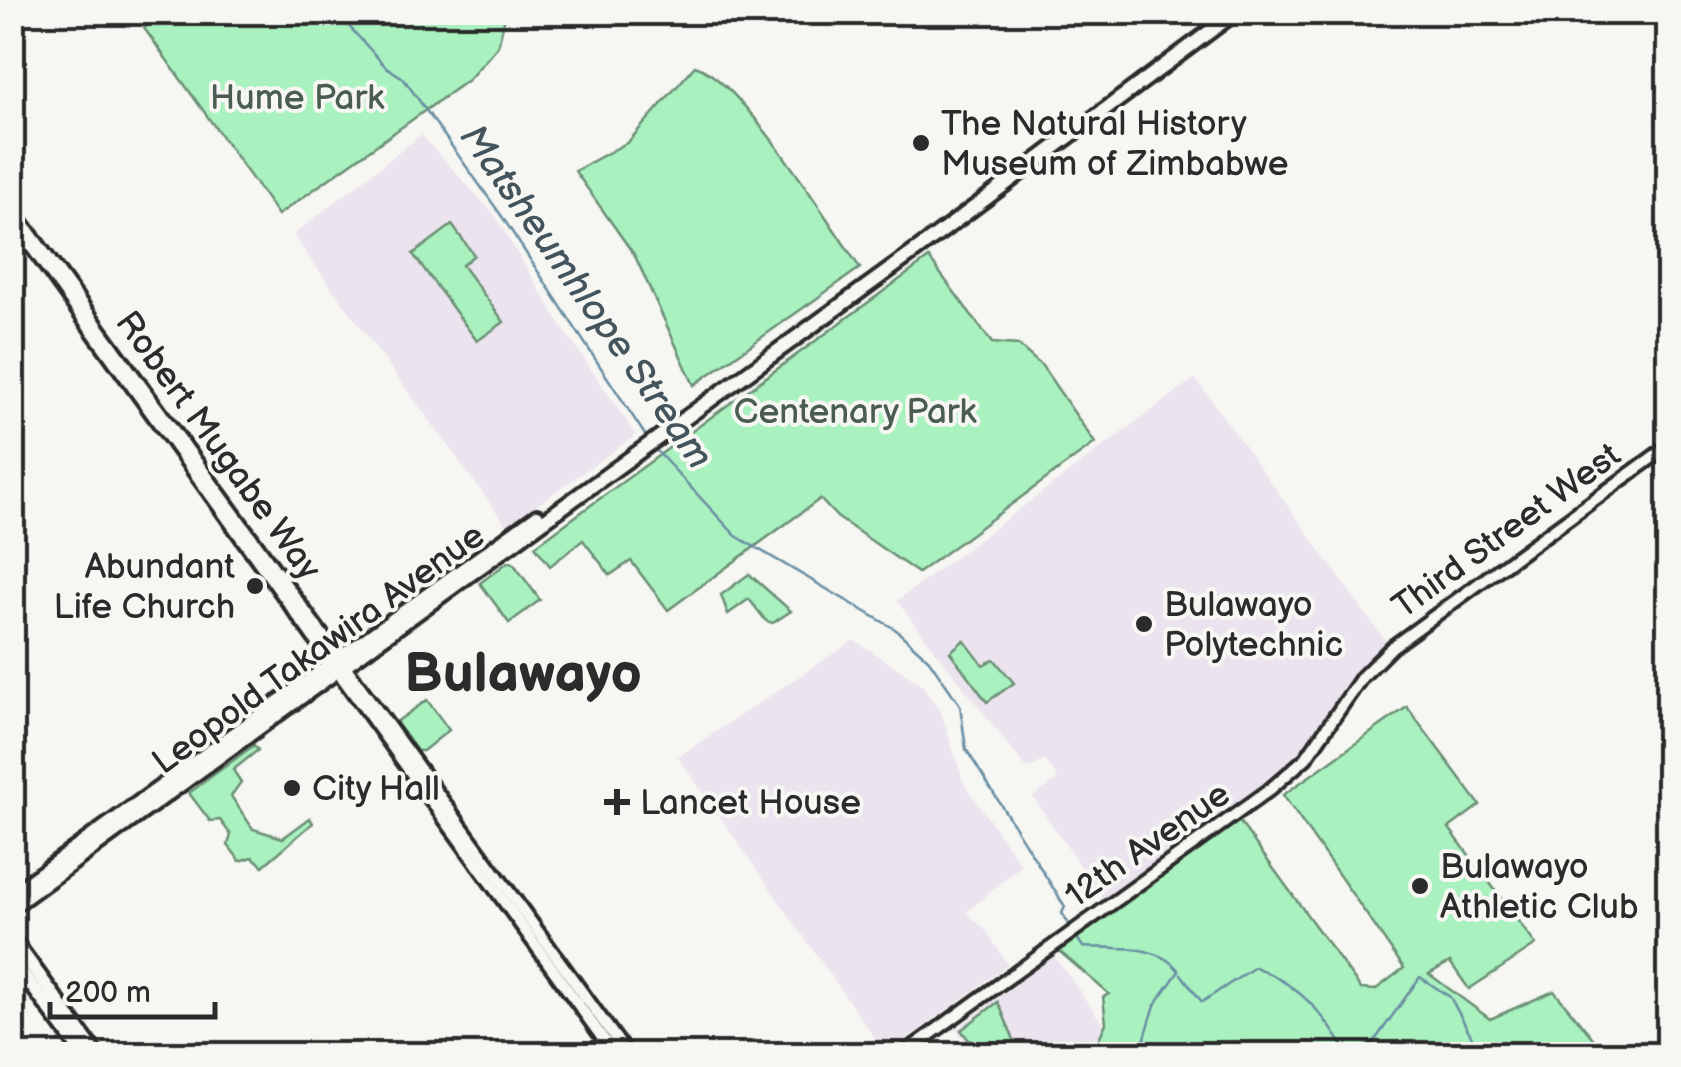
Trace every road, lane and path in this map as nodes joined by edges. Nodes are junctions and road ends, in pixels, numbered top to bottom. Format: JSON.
{"nodes":[{"id":1,"x":1236,"y":12,"type":"edge"},
{"id":2,"x":12,"y":208,"type":"edge"},
{"id":3,"x":12,"y":220,"type":"edge"},
{"id":4,"x":1668,"y":446,"type":"edge"},
{"id":5,"x":1392,"y":647,"type":"joint"},
{"id":6,"x":338,"y":664,"type":"junction"},
{"id":7,"x":12,"y":894,"type":"edge"},
{"id":8,"x":12,"y":907,"type":"edge"},
{"id":9,"x":12,"y":938,"type":"edge"},
{"id":10,"x":12,"y":958,"type":"edge"},
{"id":11,"x":83,"y":1054,"type":"edge"},
{"id":12,"x":96,"y":1054,"type":"edge"},
{"id":13,"x":614,"y":1054,"type":"edge"},
{"id":14,"x":628,"y":1054,"type":"edge"},
{"id":15,"x":903,"y":1054,"type":"edge"}],
"edges":[{"from":1,"to":6,"type":"highway","name":"Leopold Takawira Avenue"},
{"from":2,"to":6,"type":"main road","name":"Robert Mugabe Way"},
{"from":3,"to":6,"type":"main road","name":"Robert Mugabe Way"},
{"from":4,"to":5,"type":"main road","name":"Third Street West"},
{"from":5,"to":15,"type":"main road","name":"12th Avenue"},
{"from":6,"to":7,"type":"highway","name":"Leopold Takawira Avenue"},
{"from":6,"to":8,"type":"highway","name":"Leopold Takawira Avenue"},
{"from":6,"to":13,"type":"main road","name":"Robert Mugabe Way"},
{"from":6,"to":14,"type":"main road","name":"Robert Mugabe Way"},
{"from":9,"to":12,"type":"highway"},
{"from":10,"to":11,"type":"highway"}]}
